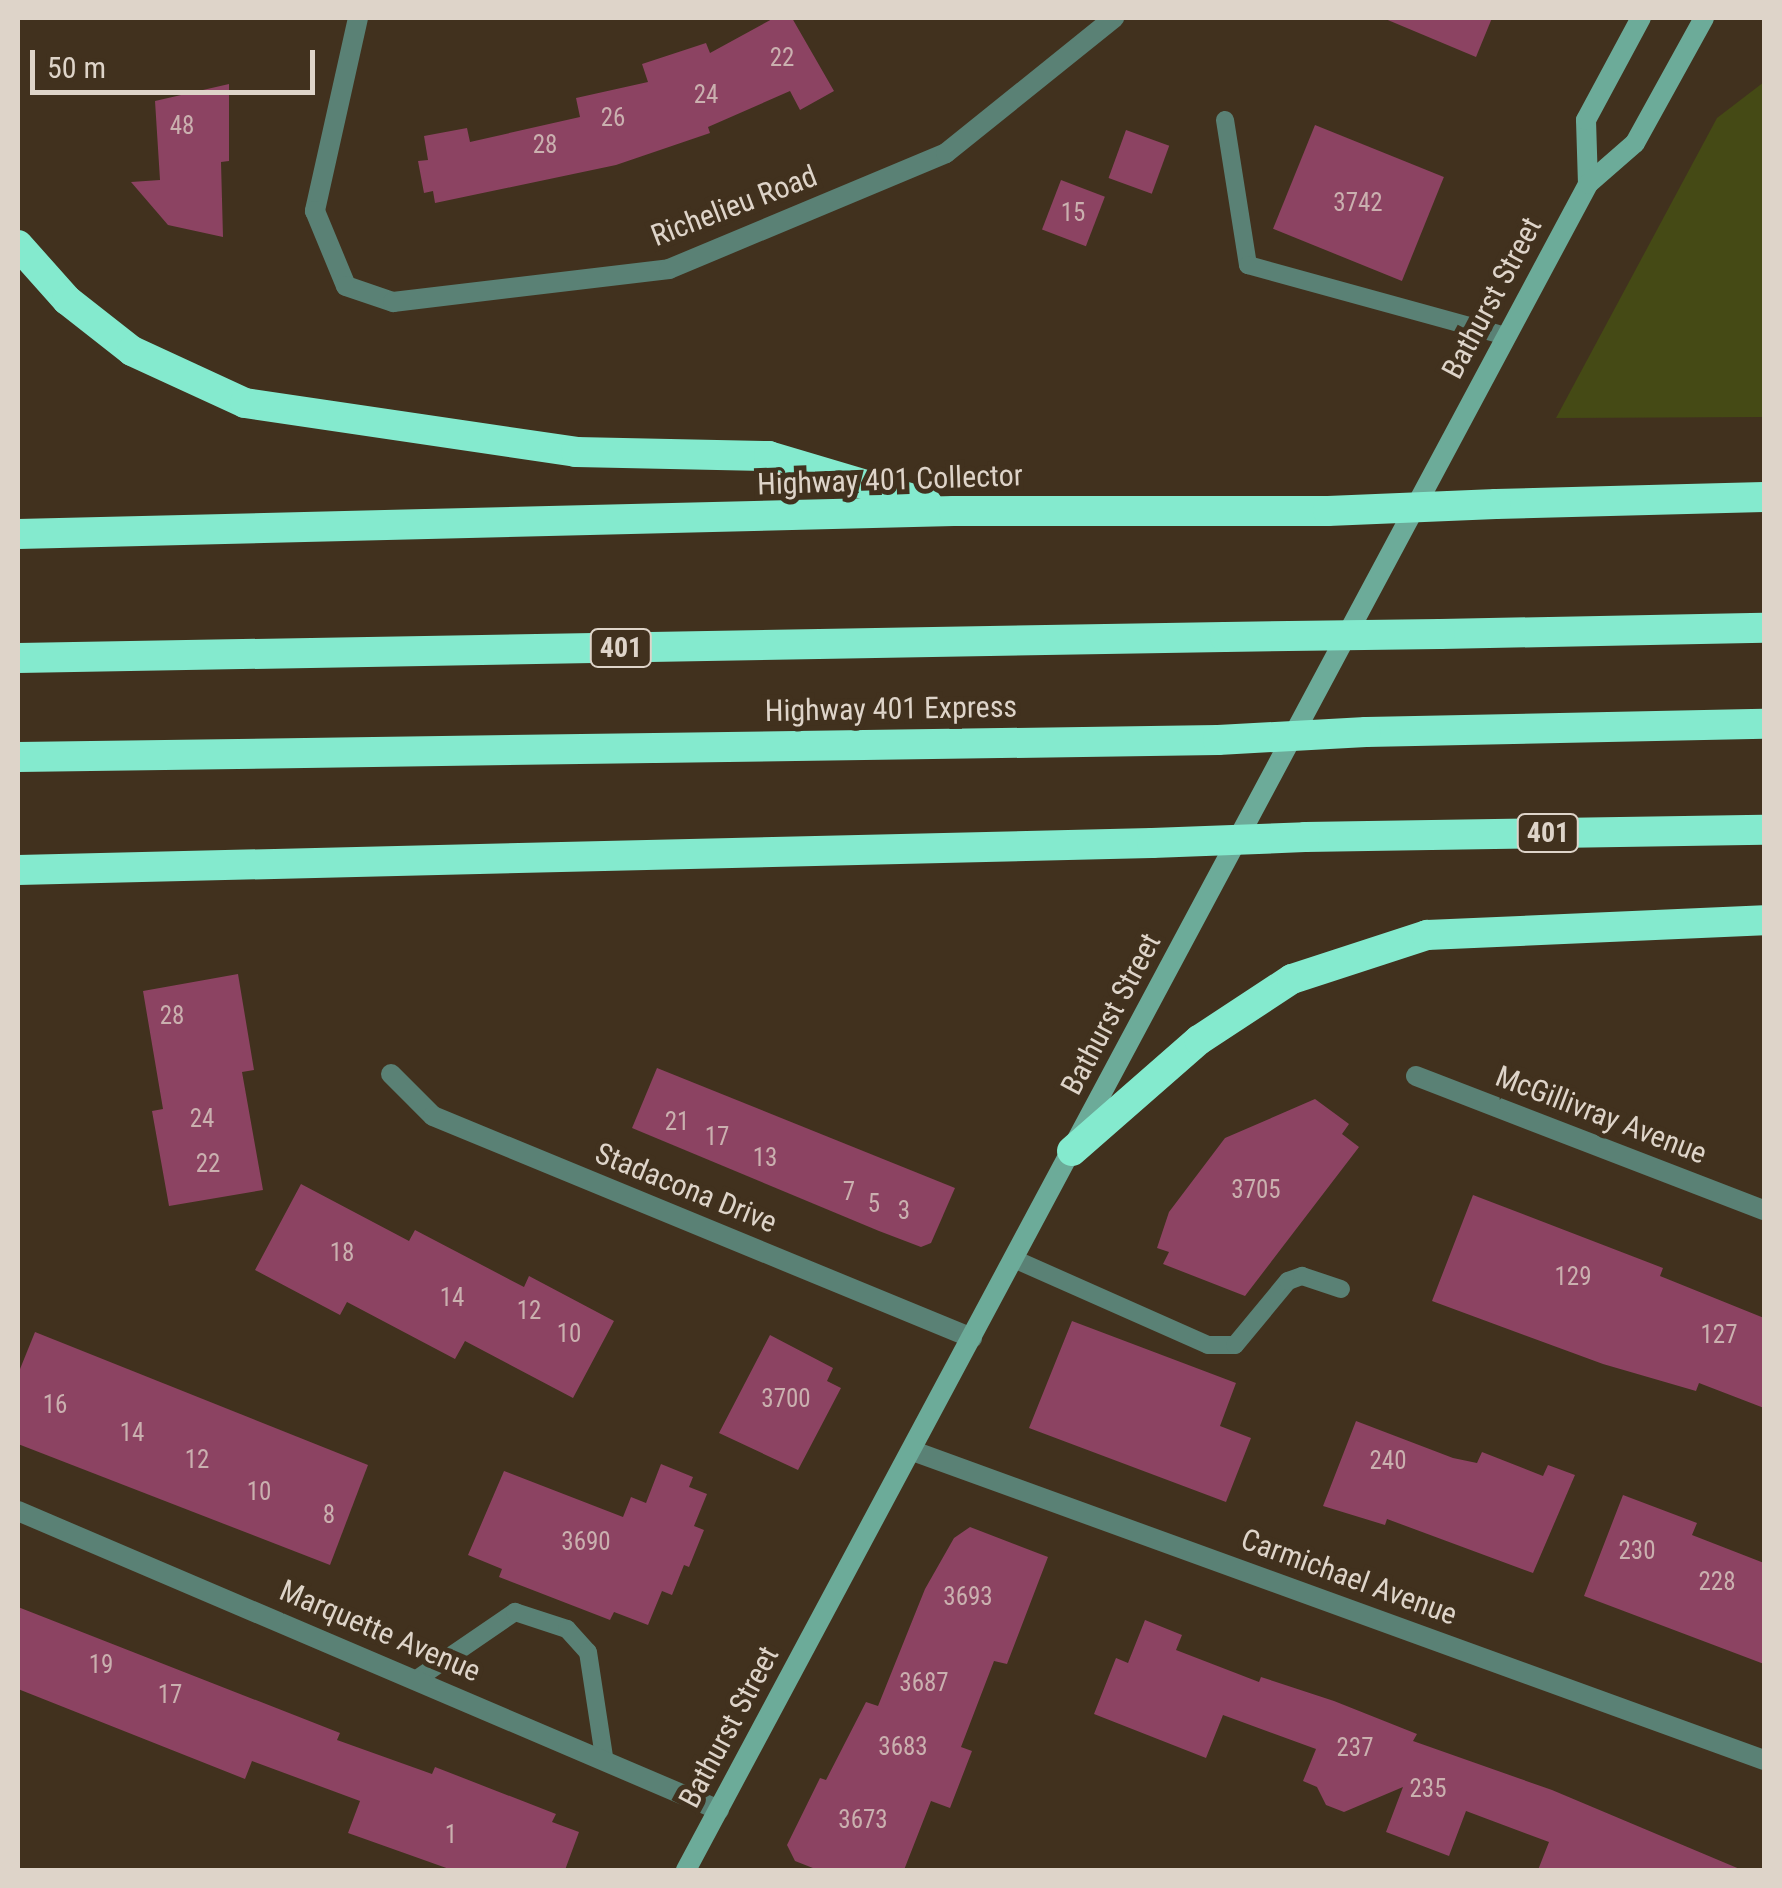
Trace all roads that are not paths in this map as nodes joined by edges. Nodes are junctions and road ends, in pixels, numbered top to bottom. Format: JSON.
{"nodes":[{"id":1,"x":358,"y":18,"type":"edge"},
{"id":2,"x":1114,"y":18,"type":"edge"},
{"id":3,"x":1641,"y":18,"type":"edge"},
{"id":4,"x":1704,"y":18,"type":"edge"},
{"id":5,"x":1226,"y":120,"type":"dead end"},
{"id":6,"x":1588,"y":184,"type":"junction"},
{"id":7,"x":18,"y":246,"type":"edge"},
{"id":8,"x":1505,"y":336,"type":"junction"},
{"id":9,"x":1764,"y":497,"type":"edge"},
{"id":10,"x":954,"y":511,"type":"junction"},
{"id":11,"x":18,"y":534,"type":"edge"},
{"id":12,"x":1764,"y":628,"type":"edge"},
{"id":13,"x":18,"y":658,"type":"edge"},
{"id":14,"x":1764,"y":724,"type":"edge"},
{"id":15,"x":18,"y":757,"type":"edge"},
{"id":16,"x":1764,"y":830,"type":"edge"},
{"id":17,"x":18,"y":870,"type":"edge"},
{"id":18,"x":1764,"y":920,"type":"edge"},
{"id":19,"x":391,"y":1074,"type":"dead end"},
{"id":20,"x":1416,"y":1076,"type":"dead end"},
{"id":21,"x":1072,"y":1151,"type":"junction"},
{"id":22,"x":1764,"y":1210,"type":"edge"},
{"id":23,"x":1014,"y":1259,"type":"junction"},
{"id":24,"x":1341,"y":1289,"type":"dead end"},
{"id":25,"x":972,"y":1338,"type":"junction"},
{"id":26,"x":913,"y":1451,"type":"junction"},
{"id":27,"x":18,"y":1511,"type":"edge"},
{"id":28,"x":416,"y":1679,"type":"junction"},
{"id":29,"x":604,"y":1757,"type":"junction"},
{"id":30,"x":1764,"y":1760,"type":"edge"},
{"id":31,"x":718,"y":1810,"type":"junction"},
{"id":32,"x":686,"y":1870,"type":"edge"}],
"edges":[{"from":1,"to":2,"type":"street","name":"Richelieu Road"},
{"from":3,"to":6,"type":"main road"},
{"from":4,"to":6,"type":"main road","name":"Bathurst Street"},
{"from":5,"to":8,"type":"lane"},
{"from":6,"to":8,"type":"main road","name":"Bathurst Street"},
{"from":7,"to":10,"type":"highway"},
{"from":8,"to":21,"type":"main road","name":"Bathurst Street"},
{"from":9,"to":10,"type":"highway","name":"Highway 401 Collector","bridge":true},
{"from":10,"to":11,"type":"highway","name":"Highway 401 Collector"},
{"from":12,"to":13,"type":"highway","number":"401","bridge":true},
{"from":14,"to":15,"type":"highway","name":"Highway 401 Express","bridge":true},
{"from":16,"to":17,"type":"highway","number":"401","bridge":true},
{"from":18,"to":21,"type":"highway"},
{"from":19,"to":25,"type":"street","name":"Stadacona Drive"},
{"from":20,"to":22,"type":"street","name":"McGillivray Avenue"},
{"from":21,"to":23,"type":"main road","name":"Bathurst Street"},
{"from":23,"to":24,"type":"lane"},
{"from":23,"to":25,"type":"main road","name":"Bathurst Street"},
{"from":25,"to":26,"type":"main road","name":"Bathurst Street"},
{"from":26,"to":30,"type":"street","name":"Carmichael Avenue"},
{"from":26,"to":31,"type":"main road","name":"Bathurst Street"},
{"from":27,"to":28,"type":"street","name":"Marquette Avenue"},
{"from":28,"to":29,"type":"street","name":"Marquette Avenue"},
{"from":28,"to":29,"type":"lane"},
{"from":29,"to":31,"type":"street","name":"Marquette Avenue"},
{"from":31,"to":32,"type":"main road","name":"Bathurst Street"}]}
